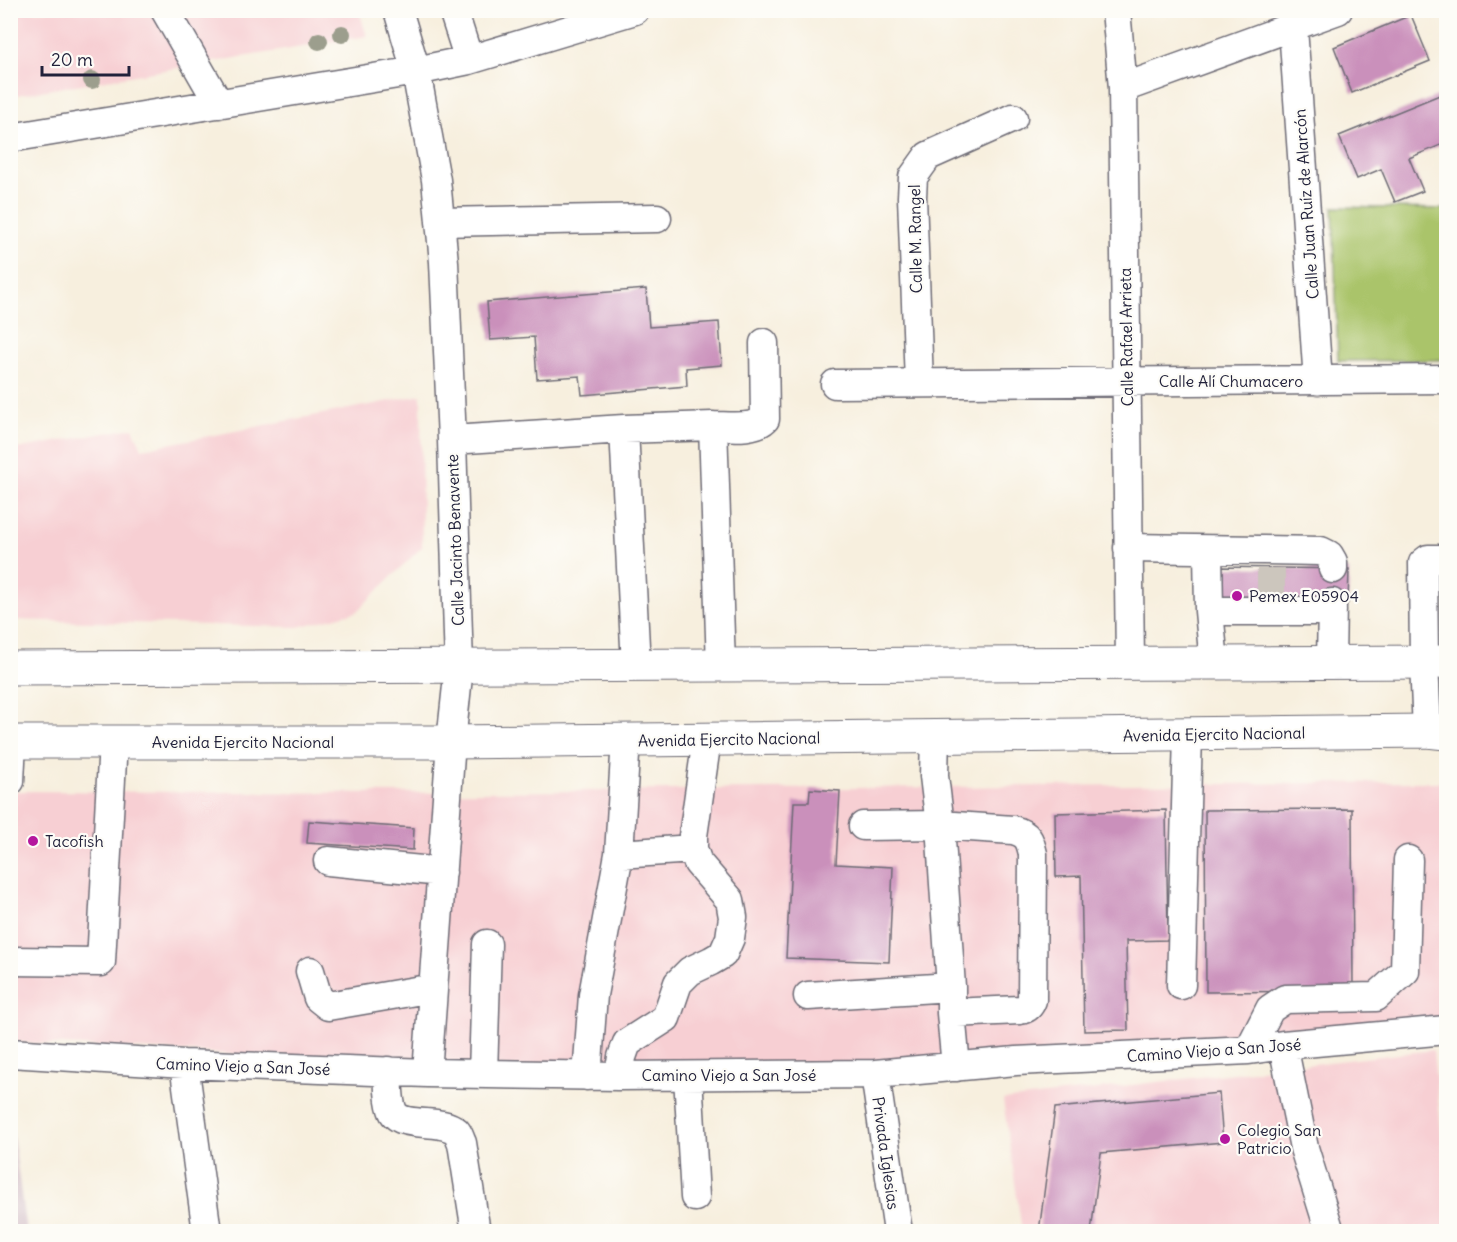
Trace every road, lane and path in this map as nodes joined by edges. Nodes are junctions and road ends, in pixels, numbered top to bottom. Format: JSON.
{"nodes":[{"id":1,"x":165,"y":10,"type":"edge"},
{"id":2,"x":398,"y":10,"type":"edge"},
{"id":3,"x":453,"y":10,"type":"edge"},
{"id":4,"x":635,"y":10,"type":"edge"},
{"id":5,"x":1116,"y":10,"type":"edge"},
{"id":6,"x":1338,"y":10,"type":"edge"},
{"id":7,"x":1293,"y":28,"type":"junction"},
{"id":8,"x":469,"y":60,"type":"junction"},
{"id":9,"x":416,"y":71,"type":"junction"},
{"id":10,"x":1123,"y":88,"type":"junction"},
{"id":11,"x":219,"y":104,"type":"junction"},
{"id":12,"x":1013,"y":118,"type":"dead end"},
{"id":13,"x":10,"y":138,"type":"edge"},
{"id":14,"x":657,"y":218,"type":"dead end"},
{"id":15,"x":440,"y":222,"type":"junction"},
{"id":16,"x":764,"y":343,"type":"dead end"},
{"id":17,"x":1446,"y":379,"type":"edge"},
{"id":18,"x":1318,"y":381,"type":"junction"},
{"id":19,"x":1126,"y":382,"type":"junction"},
{"id":20,"x":919,"y":383,"type":"junction"},
{"id":21,"x":835,"y":384,"type":"dead end"},
{"id":22,"x":713,"y":426,"type":"junction"},
{"id":23,"x":624,"y":429,"type":"junction"},
{"id":24,"x":452,"y":440,"type":"junction"},
{"id":25,"x":1128,"y":548,"type":"junction"},
{"id":26,"x":1208,"y":550,"type":"junction"},
{"id":27,"x":1446,"y":559,"type":"edge"},
{"id":28,"x":1332,"y":569,"type":"dead end"},
{"id":29,"x":1209,"y":611,"type":"junction"},
{"id":30,"x":1436,"y":662,"type":"edge"},
{"id":31,"x":1130,"y":663,"type":"junction"},
{"id":32,"x":1214,"y":663,"type":"junction"},
{"id":33,"x":1331,"y":663,"type":"junction"},
{"id":34,"x":636,"y":666,"type":"junction"},
{"id":35,"x":721,"y":666,"type":"junction"},
{"id":36,"x":459,"y":667,"type":"junction"},
{"id":37,"x":10,"y":668,"type":"edge"},
{"id":38,"x":1437,"y":732,"type":"edge"},
{"id":39,"x":1188,"y":734,"type":"junction"},
{"id":40,"x":935,"y":736,"type":"junction"},
{"id":41,"x":707,"y":739,"type":"junction"},
{"id":42,"x":626,"y":740,"type":"junction"},
{"id":43,"x":11,"y":742,"type":"edge"},
{"id":44,"x":113,"y":742,"type":"junction"},
{"id":45,"x":451,"y":742,"type":"junction"},
{"id":46,"x":10,"y":781,"type":"edge"},
{"id":47,"x":940,"y":825,"type":"junction"},
{"id":48,"x":863,"y":826,"type":"dead end"},
{"id":49,"x":693,"y":849,"type":"junction"},
{"id":50,"x":619,"y":854,"type":"junction"},
{"id":51,"x":1408,"y":860,"type":"dead end"},
{"id":52,"x":328,"y":861,"type":"dead end"},
{"id":53,"x":442,"y":872,"type":"junction"},
{"id":54,"x":487,"y":944,"type":"dead end"},
{"id":55,"x":10,"y":961,"type":"edge"},
{"id":56,"x":310,"y":971,"type":"dead end"},
{"id":57,"x":1181,"y":985,"type":"dead end"},
{"id":58,"x":433,"y":988,"type":"junction"},
{"id":59,"x":808,"y":996,"type":"dead end"},
{"id":60,"x":951,"y":1000,"type":"junction"},
{"id":61,"x":1446,"y":1030,"type":"edge"},
{"id":62,"x":1283,"y":1046,"type":"junction"},
{"id":63,"x":1249,"y":1050,"type":"junction"},
{"id":64,"x":10,"y":1053,"type":"edge"},
{"id":65,"x":184,"y":1064,"type":"junction"},
{"id":66,"x":956,"y":1067,"type":"junction"},
{"id":67,"x":388,"y":1071,"type":"junction"},
{"id":68,"x":427,"y":1072,"type":"junction"},
{"id":69,"x":483,"y":1074,"type":"junction"},
{"id":70,"x":875,"y":1074,"type":"junction"},
{"id":71,"x":587,"y":1076,"type":"junction"},
{"id":72,"x":619,"y":1076,"type":"junction"},
{"id":73,"x":688,"y":1076,"type":"junction"},
{"id":74,"x":695,"y":1197,"type":"dead end"},
{"id":75,"x":207,"y":1232,"type":"edge"},
{"id":76,"x":476,"y":1232,"type":"edge"},
{"id":77,"x":898,"y":1232,"type":"edge"},
{"id":78,"x":1330,"y":1232,"type":"edge"}],
"edges":[{"from":1,"to":11,"type":"street"},
{"from":2,"to":9,"type":"street","name":"Calle Jacinto Benavente"},
{"from":3,"to":8,"type":"street"},
{"from":4,"to":8,"type":"street"},
{"from":5,"to":10,"type":"street","name":"Calle Rafael Arrieta"},
{"from":6,"to":7,"type":"street"},
{"from":7,"to":10,"type":"street"},
{"from":7,"to":18,"type":"street","name":"Calle Juan Ruíz de Alarcón"},
{"from":8,"to":9,"type":"street"},
{"from":9,"to":11,"type":"street"},
{"from":9,"to":15,"type":"street","name":"Calle Jacinto Benavente"},
{"from":10,"to":19,"type":"street","name":"Calle Rafael Arrieta"},
{"from":11,"to":13,"type":"street"},
{"from":12,"to":20,"type":"street","name":"Calle M. Rangel"},
{"from":14,"to":15,"type":"street"},
{"from":15,"to":24,"type":"street","name":"Calle Jacinto Benavente"},
{"from":16,"to":22,"type":"street"},
{"from":17,"to":18,"type":"street","name":"Calle Alí Chumacero"},
{"from":18,"to":19,"type":"street","name":"Calle Alí Chumacero"},
{"from":19,"to":20,"type":"street","name":"Calle Alí Chumacero"},
{"from":19,"to":25,"type":"street","name":"Calle Rafael Arrieta"},
{"from":20,"to":21,"type":"street","name":"Calle Alí Chumacero"},
{"from":22,"to":23,"type":"street"},
{"from":22,"to":35,"type":"street"},
{"from":23,"to":24,"type":"street"},
{"from":23,"to":34,"type":"street"},
{"from":24,"to":36,"type":"street","name":"Calle Jacinto Benavente"},
{"from":25,"to":26,"type":"street"},
{"from":25,"to":31,"type":"street","name":"Calle Rafael Arrieta"},
{"from":26,"to":28,"type":"street"},
{"from":26,"to":29,"type":"street"},
{"from":27,"to":30,"type":"street"},
{"from":29,"to":32,"type":"street"},
{"from":29,"to":33,"type":"street"},
{"from":30,"to":33,"type":"main road"},
{"from":30,"to":38,"type":"street"},
{"from":31,"to":32,"type":"main road"},
{"from":31,"to":35,"type":"main road"},
{"from":32,"to":33,"type":"main road"},
{"from":34,"to":35,"type":"main road"},
{"from":34,"to":36,"type":"main road"},
{"from":36,"to":37,"type":"main road"},
{"from":36,"to":45,"type":"street","name":"Calle Jacinto Benavente"},
{"from":38,"to":39,"type":"main road","name":"Avenida Ejercito Nacional"},
{"from":39,"to":40,"type":"main road","name":"Avenida Ejercito Nacional"},
{"from":39,"to":57,"type":"street"},
{"from":40,"to":41,"type":"main road","name":"Avenida Ejercito Nacional"},
{"from":40,"to":47,"type":"street"},
{"from":41,"to":42,"type":"main road","name":"Avenida Ejercito Nacional"},
{"from":41,"to":49,"type":"street"},
{"from":42,"to":45,"type":"main road","name":"Avenida Ejercito Nacional"},
{"from":42,"to":50,"type":"street"},
{"from":43,"to":44,"type":"main road","name":"Avenida Ejercito Nacional"},
{"from":43,"to":46,"type":"street"},
{"from":44,"to":45,"type":"main road","name":"Avenida Ejercito Nacional"},
{"from":44,"to":55,"type":"street"},
{"from":45,"to":53,"type":"street","name":"Calle Jacinto Benavente"},
{"from":47,"to":48,"type":"street"},
{"from":47,"to":60,"type":"street"},
{"from":47,"to":60,"type":"street"},
{"from":49,"to":50,"type":"street"},
{"from":49,"to":72,"type":"street"},
{"from":50,"to":71,"type":"street"},
{"from":51,"to":63,"type":"street"},
{"from":52,"to":53,"type":"street"},
{"from":53,"to":58,"type":"street","name":"Calle Jacinto Benavente"},
{"from":54,"to":69,"type":"street"},
{"from":56,"to":58,"type":"street"},
{"from":58,"to":68,"type":"street","name":"Calle Jacinto Benavente"},
{"from":59,"to":60,"type":"street"},
{"from":60,"to":66,"type":"street"},
{"from":61,"to":62,"type":"street","name":"Camino Viejo a San José"},
{"from":62,"to":63,"type":"street","name":"Camino Viejo a San José"},
{"from":62,"to":78,"type":"street"},
{"from":63,"to":66,"type":"street","name":"Camino Viejo a San José"},
{"from":64,"to":65,"type":"street","name":"Camino Viejo a San José"},
{"from":65,"to":67,"type":"street","name":"Camino Viejo a San José"},
{"from":65,"to":75,"type":"street"},
{"from":66,"to":70,"type":"street","name":"Camino Viejo a San José"},
{"from":67,"to":68,"type":"street","name":"Camino Viejo a San José"},
{"from":67,"to":76,"type":"street"},
{"from":68,"to":69,"type":"street","name":"Camino Viejo a San José"},
{"from":69,"to":71,"type":"street","name":"Camino Viejo a San José"},
{"from":70,"to":73,"type":"street","name":"Camino Viejo a San José"},
{"from":70,"to":77,"type":"street","name":"Privada Iglesias"},
{"from":71,"to":72,"type":"street","name":"Camino Viejo a San José"},
{"from":72,"to":73,"type":"street","name":"Camino Viejo a San José"},
{"from":73,"to":74,"type":"street"}]}
